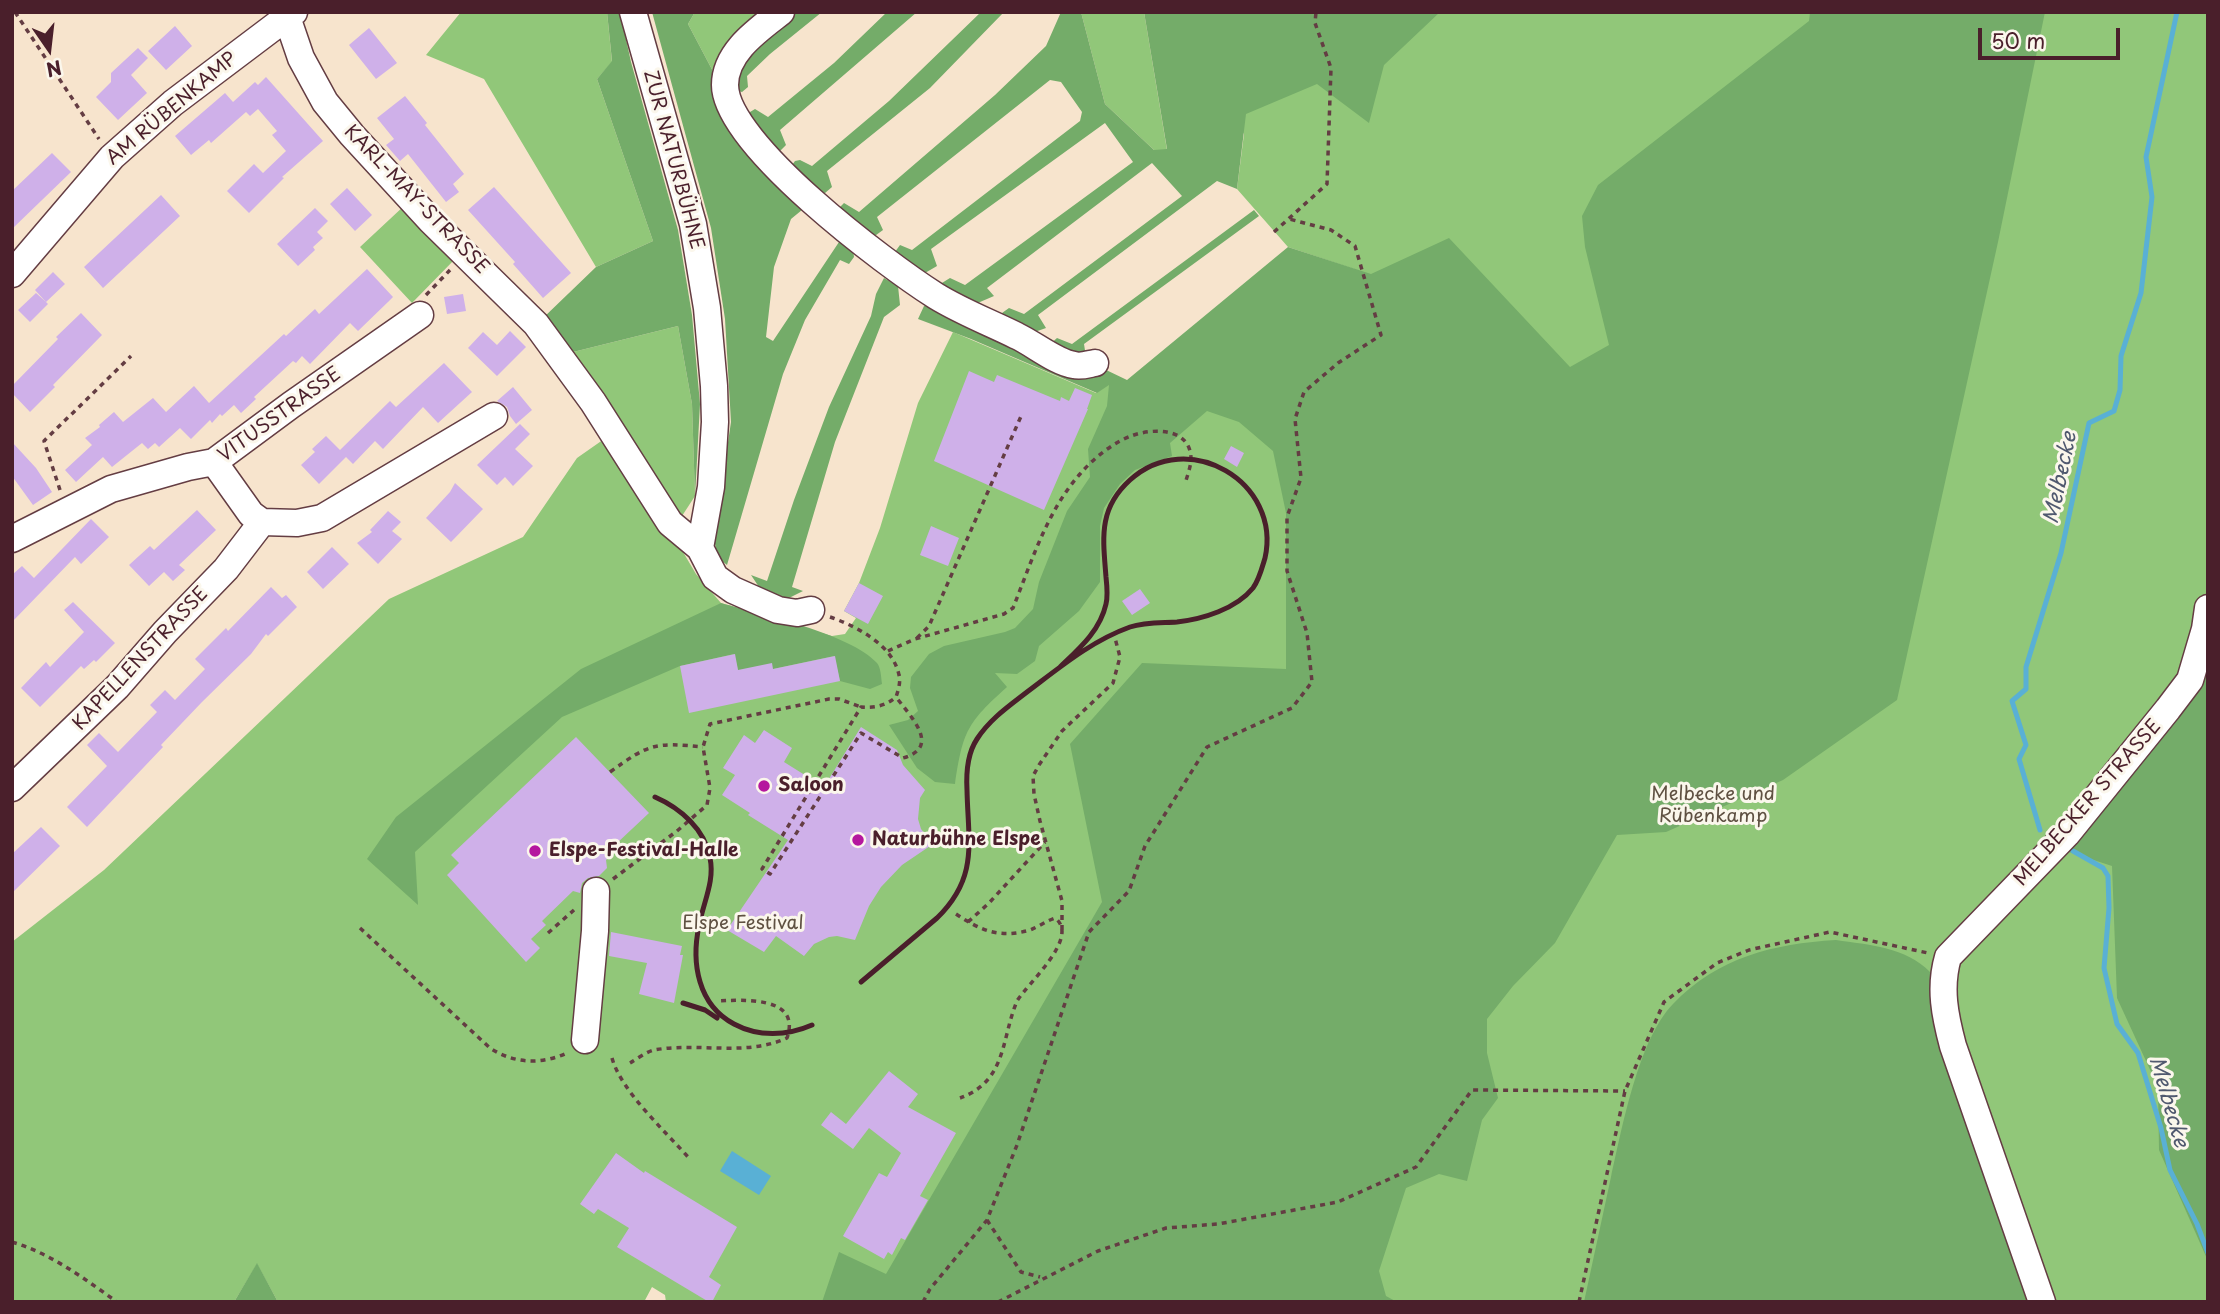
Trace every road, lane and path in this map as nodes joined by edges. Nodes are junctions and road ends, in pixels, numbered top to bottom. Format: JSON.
{"nodes":[{"id":1,"x":15,"y":12,"type":"edge"},
{"id":2,"x":633,"y":12,"type":"edge"},
{"id":3,"x":781,"y":12,"type":"edge"},
{"id":4,"x":1316,"y":12,"type":"edge"},
{"id":5,"x":290,"y":15,"type":"edge"},
{"id":6,"x":112,"y":157,"type":"junction"},
{"id":7,"x":1289,"y":219,"type":"junction"},
{"id":8,"x":1274,"y":233,"type":"dead end"},
{"id":9,"x":466,"y":254,"type":"junction"},
{"id":10,"x":12,"y":274,"type":"edge"},
{"id":11,"x":420,"y":315,"type":"joint"},
{"id":12,"x":131,"y":356,"type":"dead end"},
{"id":13,"x":1096,"y":363,"type":"dead end"},
{"id":14,"x":1022,"y":414,"type":"dead end"},
{"id":15,"x":494,"y":415,"type":"dead end"},
{"id":16,"x":214,"y":462,"type":"junction"},
{"id":17,"x":1185,"y":484,"type":"dead end"},
{"id":18,"x":67,"y":510,"type":"junction"},
{"id":19,"x":262,"y":522,"type":"junction"},
{"id":20,"x":12,"y":539,"type":"edge"},
{"id":21,"x":700,"y":548,"type":"junction"},
{"id":22,"x":2208,"y":608,"type":"edge"},
{"id":23,"x":811,"y":610,"type":"joint"},
{"id":24,"x":1115,"y":638,"type":"dead end"},
{"id":25,"x":915,"y":639,"type":"junction"},
{"id":26,"x":888,"y":651,"type":"junction"},
{"id":27,"x":896,"y":697,"type":"junction"},
{"id":28,"x":860,"y":707,"type":"junction"},
{"id":29,"x":702,"y":747,"type":"junction"},
{"id":30,"x":610,"y":772,"type":"dead end"},
{"id":31,"x":12,"y":789,"type":"edge"},
{"id":32,"x":1045,"y":842,"type":"junction"},
{"id":33,"x":596,"y":891,"type":"junction"},
{"id":34,"x":956,"y":914,"type":"dead end"},
{"id":35,"x":968,"y":922,"type":"junction"},
{"id":36,"x":360,"y":928,"type":"dead end"},
{"id":37,"x":1062,"y":930,"type":"junction"},
{"id":38,"x":548,"y":933,"type":"dead end"},
{"id":39,"x":1948,"y":957,"type":"junction"},
{"id":40,"x":717,"y":1001,"type":"dead end"},
{"id":41,"x":585,"y":1041,"type":"joint"},
{"id":42,"x":612,"y":1058,"type":"dead end"},
{"id":43,"x":630,"y":1063,"type":"dead end"},
{"id":44,"x":1625,"y":1091,"type":"junction"},
{"id":45,"x":960,"y":1098,"type":"dead end"},
{"id":46,"x":688,"y":1158,"type":"dead end"},
{"id":47,"x":987,"y":1220,"type":"junction"},
{"id":48,"x":12,"y":1242,"type":"edge"},
{"id":49,"x":1042,"y":1278,"type":"junction"},
{"id":50,"x":117,"y":1302,"type":"edge"},
{"id":51,"x":923,"y":1302,"type":"edge"},
{"id":52,"x":998,"y":1302,"type":"edge"},
{"id":53,"x":1579,"y":1302,"type":"edge"},
{"id":54,"x":2042,"y":1302,"type":"edge"}],
"edges":[{"from":1,"to":6,"type":"path"},
{"from":2,"to":21,"type":"street","name":"ZUR NATURBÜHNE"},
{"from":3,"to":13,"type":"street"},
{"from":4,"to":7,"type":"path"},
{"from":5,"to":6,"type":"street","name":"AM RÜBENKAMP"},
{"from":5,"to":9,"type":"street","name":"KARL-MAY-STRASSE"},
{"from":6,"to":10,"type":"street","name":"AM RÜBENKAMP"},
{"from":7,"to":8,"type":"path"},
{"from":7,"to":47,"type":"path"},
{"from":9,"to":11,"type":"path"},
{"from":9,"to":21,"type":"street","name":"KARL-MAY-STRASSE"},
{"from":11,"to":16,"type":"street","name":"VITUSSTRASSE"},
{"from":12,"to":18,"type":"path"},
{"from":14,"to":25,"type":"path"},
{"from":15,"to":19,"type":"street"},
{"from":16,"to":18,"type":"street","name":"VITUSSTRASSE"},
{"from":16,"to":19,"type":"street"},
{"from":17,"to":25,"type":"path"},
{"from":18,"to":20,"type":"street","name":"VITUSSTRASSE"},
{"from":19,"to":31,"type":"street","name":"KAPELLENSTRASSE"},
{"from":21,"to":23,"type":"street"},
{"from":22,"to":39,"type":"street","name":"MELBECKER STRASSE"},
{"from":23,"to":26,"type":"path"},
{"from":24,"to":32,"type":"path"},
{"from":25,"to":26,"type":"path"},
{"from":26,"to":27,"type":"path"},
{"from":27,"to":28,"type":"path"},
{"from":27,"to":28,"type":"path"},
{"from":28,"to":29,"type":"path"},
{"from":29,"to":30,"type":"path"},
{"from":29,"to":33,"type":"path"},
{"from":32,"to":35,"type":"path"},
{"from":32,"to":37,"type":"path"},
{"from":33,"to":38,"type":"path"},
{"from":33,"to":41,"type":"street"},
{"from":34,"to":35,"type":"path"},
{"from":35,"to":37,"type":"path"},
{"from":36,"to":41,"type":"path"},
{"from":37,"to":45,"type":"path"},
{"from":39,"to":44,"type":"path"},
{"from":39,"to":54,"type":"street"},
{"from":40,"to":43,"type":"path"},
{"from":42,"to":46,"type":"path"},
{"from":44,"to":49,"type":"path"},
{"from":44,"to":53,"type":"path"},
{"from":47,"to":49,"type":"path"},
{"from":47,"to":51,"type":"path"},
{"from":48,"to":50,"type":"path"},
{"from":49,"to":52,"type":"path"}]}
